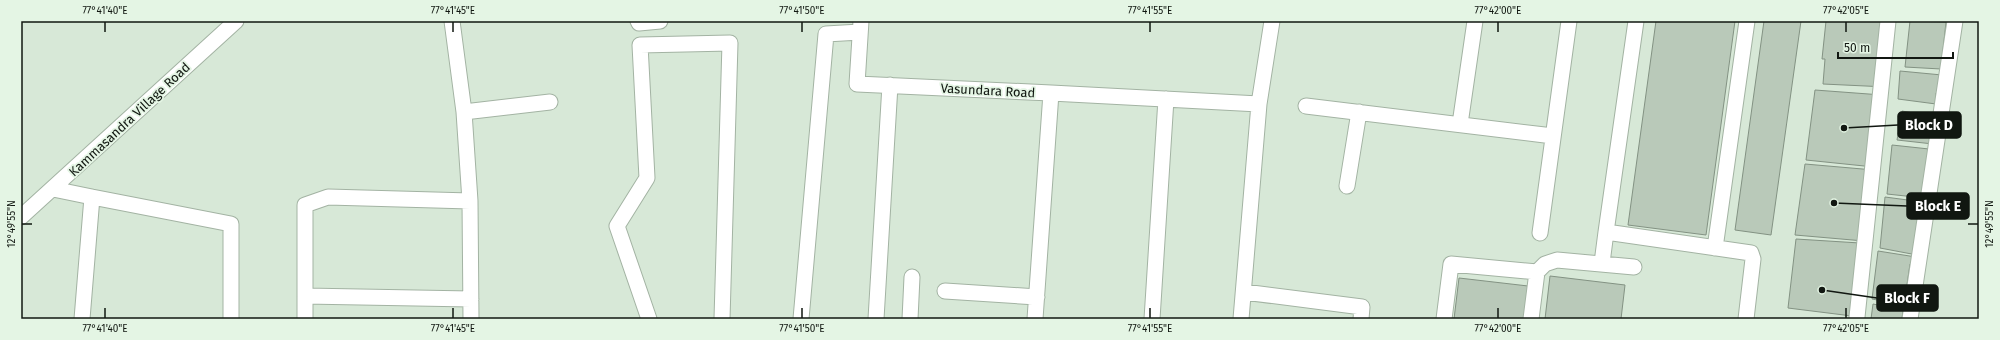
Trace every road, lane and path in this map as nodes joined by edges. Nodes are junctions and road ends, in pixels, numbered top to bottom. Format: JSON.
{"nodes":[{"id":1,"x":236,"y":21,"type":"edge"},
{"id":2,"x":452,"y":21,"type":"edge"},
{"id":3,"x":638,"y":21,"type":"edge"},
{"id":4,"x":660,"y":21,"type":"edge"},
{"id":5,"x":1272,"y":21,"type":"edge"},
{"id":6,"x":1475,"y":21,"type":"edge"},
{"id":7,"x":1569,"y":21,"type":"edge"},
{"id":8,"x":1636,"y":21,"type":"edge"},
{"id":9,"x":1746,"y":21,"type":"edge"},
{"id":10,"x":1888,"y":21,"type":"edge"},
{"id":11,"x":1955,"y":21,"type":"edge"},
{"id":12,"x":860,"y":27,"type":"edge"},
{"id":13,"x":890,"y":85,"type":"junction"},
{"id":14,"x":1051,"y":92,"type":"junction"},
{"id":15,"x":1166,"y":99,"type":"junction"},
{"id":16,"x":550,"y":102,"type":"dead end"},
{"id":17,"x":1259,"y":104,"type":"junction"},
{"id":18,"x":1306,"y":106,"type":"dead end"},
{"id":19,"x":464,"y":112,"type":"junction"},
{"id":20,"x":1359,"y":112,"type":"junction"},
{"id":21,"x":1460,"y":124,"type":"junction"},
{"id":22,"x":1553,"y":136,"type":"junction"},
{"id":23,"x":1347,"y":186,"type":"dead end"},
{"id":24,"x":53,"y":189,"type":"junction"},
{"id":25,"x":92,"y":197,"type":"junction"},
{"id":26,"x":470,"y":201,"type":"junction"},
{"id":27,"x":21,"y":217,"type":"edge"},
{"id":28,"x":1540,"y":232,"type":"dead end"},
{"id":29,"x":1606,"y":232,"type":"junction"},
{"id":30,"x":1715,"y":248,"type":"junction"},
{"id":31,"x":1602,"y":263,"type":"junction"},
{"id":32,"x":1634,"y":266,"type":"dead end"},
{"id":33,"x":1537,"y":272,"type":"junction"},
{"id":34,"x":912,"y":277,"type":"dead end"},
{"id":35,"x":945,"y":290,"type":"dead end"},
{"id":36,"x":1244,"y":292,"type":"junction"},
{"id":37,"x":305,"y":296,"type":"junction"},
{"id":38,"x":1037,"y":297,"type":"junction"},
{"id":39,"x":471,"y":299,"type":"junction"},
{"id":40,"x":1857,"y":317,"type":"dead end"},
{"id":41,"x":82,"y":319,"type":"edge"},
{"id":42,"x":231,"y":319,"type":"edge"},
{"id":43,"x":305,"y":319,"type":"edge"},
{"id":44,"x":471,"y":319,"type":"edge"},
{"id":45,"x":649,"y":319,"type":"edge"},
{"id":46,"x":722,"y":319,"type":"edge"},
{"id":47,"x":801,"y":319,"type":"edge"},
{"id":48,"x":876,"y":319,"type":"edge"},
{"id":49,"x":910,"y":319,"type":"edge"},
{"id":50,"x":1035,"y":319,"type":"edge"},
{"id":51,"x":1152,"y":319,"type":"edge"},
{"id":52,"x":1241,"y":319,"type":"edge"},
{"id":53,"x":1361,"y":319,"type":"edge"},
{"id":54,"x":1444,"y":319,"type":"edge"},
{"id":55,"x":1531,"y":319,"type":"edge"},
{"id":56,"x":1746,"y":319,"type":"edge"},
{"id":57,"x":1910,"y":319,"type":"edge"}],
"edges":[{"from":1,"to":24,"type":"street","name":"Kammasandra Village Road"},
{"from":2,"to":19,"type":"street"},
{"from":3,"to":4,"type":"street"},
{"from":5,"to":17,"type":"street"},
{"from":6,"to":21,"type":"street"},
{"from":7,"to":22,"type":"street"},
{"from":8,"to":29,"type":"street"},
{"from":9,"to":30,"type":"street"},
{"from":10,"to":40,"type":"street"},
{"from":11,"to":57,"type":"street"},
{"from":12,"to":13,"type":"street","name":"Vasundara Road"},
{"from":12,"to":47,"type":"street"},
{"from":13,"to":14,"type":"street","name":"Vasundara Road"},
{"from":13,"to":48,"type":"street"},
{"from":14,"to":15,"type":"street"},
{"from":14,"to":38,"type":"street","name":"Vasundara Road"},
{"from":15,"to":17,"type":"street"},
{"from":15,"to":51,"type":"street"},
{"from":16,"to":19,"type":"street"},
{"from":17,"to":36,"type":"street"},
{"from":18,"to":20,"type":"street"},
{"from":19,"to":26,"type":"street"},
{"from":20,"to":21,"type":"street"},
{"from":20,"to":23,"type":"street"},
{"from":21,"to":22,"type":"street"},
{"from":22,"to":28,"type":"street"},
{"from":24,"to":25,"type":"street"},
{"from":24,"to":27,"type":"street","name":"Kammasandra Village Road"},
{"from":25,"to":41,"type":"street"},
{"from":25,"to":42,"type":"street"},
{"from":26,"to":37,"type":"street"},
{"from":26,"to":39,"type":"street"},
{"from":29,"to":30,"type":"street"},
{"from":29,"to":31,"type":"street"},
{"from":30,"to":56,"type":"street"},
{"from":31,"to":32,"type":"street"},
{"from":31,"to":33,"type":"street"},
{"from":33,"to":54,"type":"street"},
{"from":33,"to":55,"type":"street"},
{"from":34,"to":49,"type":"street"},
{"from":35,"to":38,"type":"street"},
{"from":36,"to":52,"type":"street"},
{"from":36,"to":53,"type":"street"},
{"from":37,"to":39,"type":"street"},
{"from":37,"to":43,"type":"street"},
{"from":38,"to":50,"type":"street","name":"Vasundara Road"},
{"from":39,"to":44,"type":"street"},
{"from":45,"to":46,"type":"street"}]}
